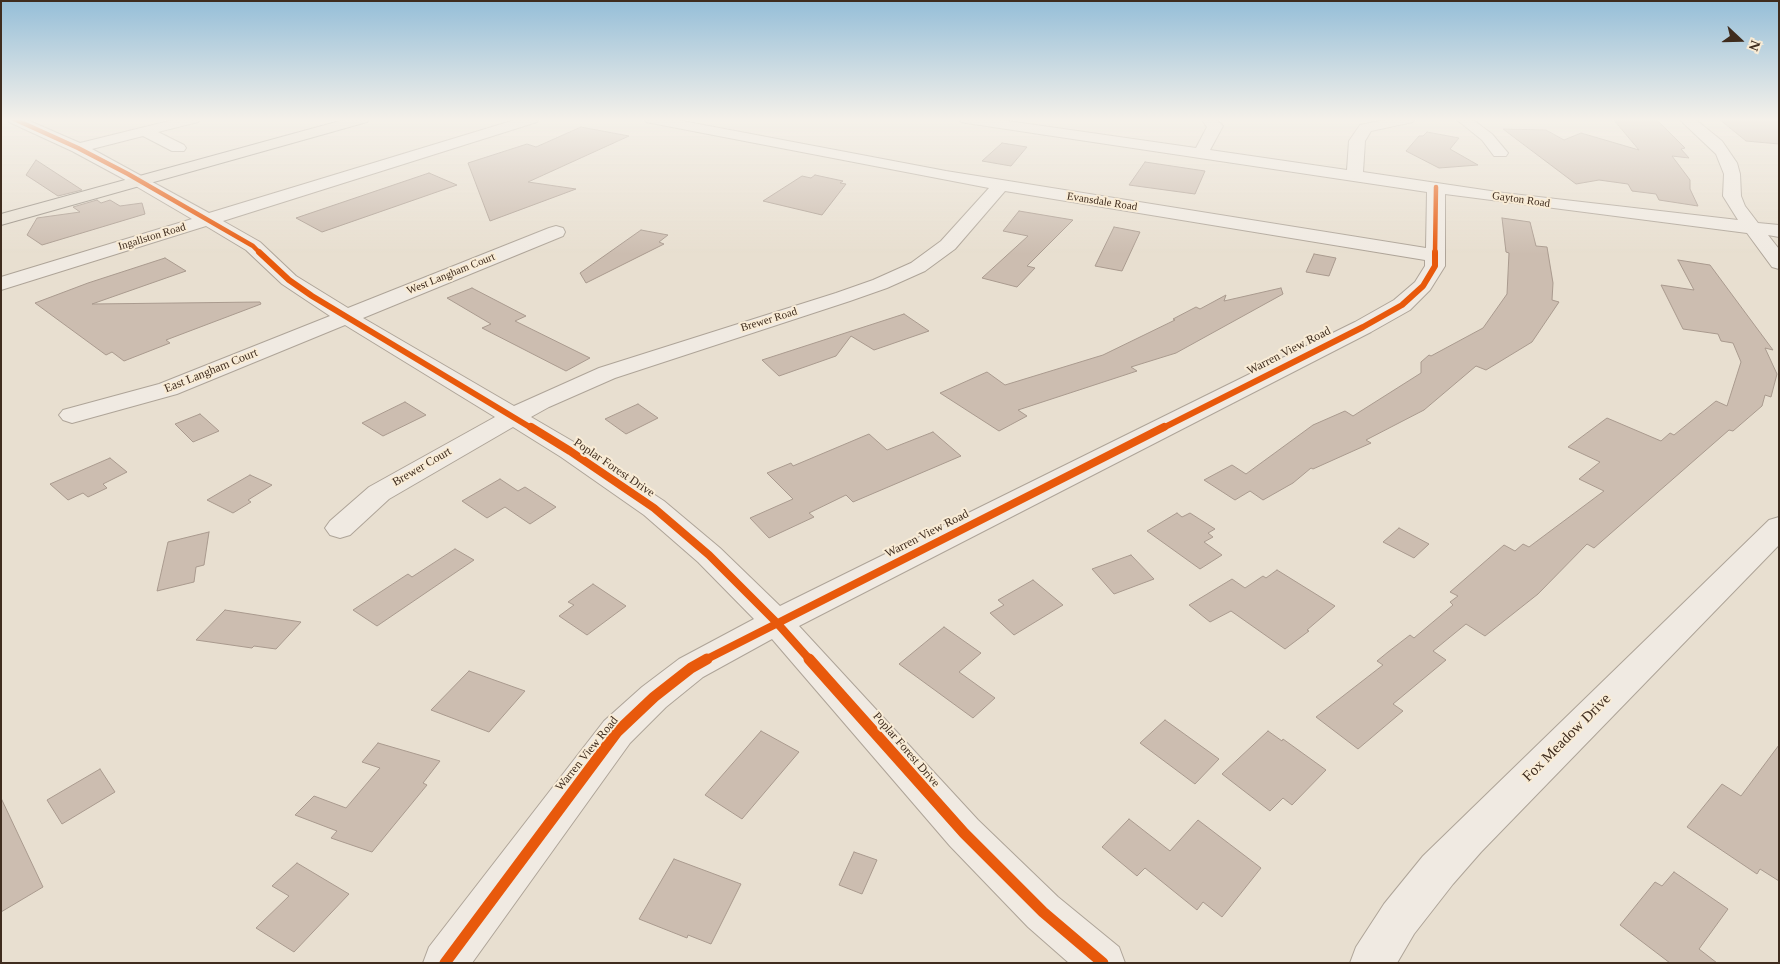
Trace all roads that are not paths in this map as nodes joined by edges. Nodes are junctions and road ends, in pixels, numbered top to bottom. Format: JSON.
{"nodes":[{"id":1,"x":107,"y":164,"type":"edge"},
{"id":2,"x":180,"y":164,"type":"edge"},
{"id":3,"x":187,"y":164,"type":"edge"},
{"id":4,"x":388,"y":164,"type":"edge"},
{"id":5,"x":881,"y":164,"type":"edge"},
{"id":6,"x":1278,"y":164,"type":"edge"},
{"id":7,"x":1356,"y":164,"type":"edge"},
{"id":8,"x":1729,"y":164,"type":"edge"},
{"id":9,"x":1355,"y":175,"type":"junction"},
{"id":10,"x":133,"y":178,"type":"junction"},
{"id":11,"x":1001,"y":185,"type":"junction"},
{"id":12,"x":1436,"y":188,"type":"junction"},
{"id":13,"x":1,"y":208,"type":"edge"},
{"id":14,"x":1,"y":220,"type":"edge"},
{"id":15,"x":208,"y":220,"type":"junction"},
{"id":16,"x":1753,"y":228,"type":"junction"},
{"id":17,"x":1779,"y":231,"type":"edge"},
{"id":18,"x":556,"y":232,"type":"dead end"},
{"id":19,"x":1436,"y":256,"type":"junction"},
{"id":20,"x":1779,"y":263,"type":"edge"},
{"id":21,"x":1,"y":284,"type":"edge"},
{"id":22,"x":346,"y":317,"type":"junction"},
{"id":23,"x":72,"y":415,"type":"dead end"},
{"id":24,"x":512,"y":417,"type":"junction"},
{"id":25,"x":1779,"y":527,"type":"edge"},
{"id":26,"x":340,"y":528,"type":"dead end"},
{"id":27,"x":777,"y":623,"type":"junction"},
{"id":28,"x":445,"y":963,"type":"edge"},
{"id":29,"x":1103,"y":963,"type":"edge"},
{"id":30,"x":1372,"y":963,"type":"edge"}],
"edges":[{"from":1,"to":10,"type":"street","name":"Poplar Forest Drive"},
{"from":2,"to":10,"type":"main road"},
{"from":3,"to":10,"type":"main road"},
{"from":4,"to":15,"type":"street","name":"Ingallston Road"},
{"from":5,"to":11,"type":"street","name":"Evansdale Road"},
{"from":6,"to":9,"type":"street","name":"Gayton Road"},
{"from":7,"to":9,"type":"street"},
{"from":8,"to":16,"type":"street"},
{"from":9,"to":12,"type":"street","name":"Gayton Road"},
{"from":10,"to":13,"type":"main road"},
{"from":10,"to":14,"type":"main road"},
{"from":10,"to":15,"type":"street","name":"Poplar Forest Drive"},
{"from":11,"to":19,"type":"street","name":"Evansdale Road"},
{"from":11,"to":24,"type":"street","name":"Brewer Road"},
{"from":12,"to":16,"type":"street","name":"Gayton Road"},
{"from":12,"to":19,"type":"street","name":"Warren View Road"},
{"from":15,"to":21,"type":"street","name":"Ingallston Road"},
{"from":15,"to":22,"type":"street","name":"Poplar Forest Drive"},
{"from":16,"to":17,"type":"street","name":"Gayton Road"},
{"from":16,"to":20,"type":"street"},
{"from":18,"to":22,"type":"street","name":"West Langham Court"},
{"from":19,"to":27,"type":"street","name":"Warren View Road"},
{"from":22,"to":23,"type":"street","name":"East Langham Court"},
{"from":22,"to":24,"type":"street","name":"Poplar Forest Drive"},
{"from":24,"to":26,"type":"street","name":"Brewer Court"},
{"from":24,"to":27,"type":"street","name":"Poplar Forest Drive"},
{"from":25,"to":30,"type":"street","name":"Fox Meadow Drive"},
{"from":27,"to":28,"type":"street","name":"Warren View Road"},
{"from":27,"to":29,"type":"street","name":"Poplar Forest Drive"}]}
